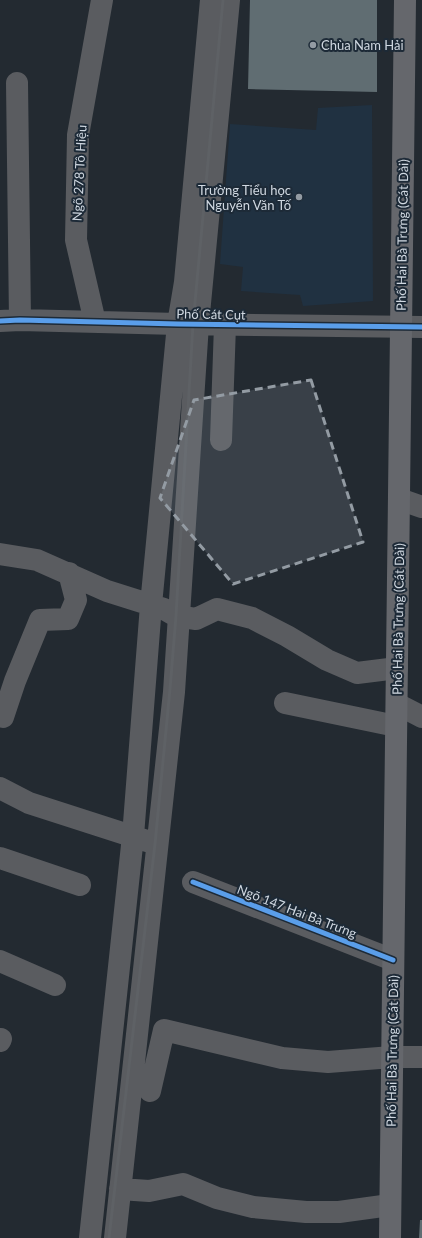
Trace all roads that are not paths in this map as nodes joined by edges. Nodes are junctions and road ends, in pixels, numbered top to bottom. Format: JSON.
{"nodes":[{"id":1,"x":102,"y":0,"type":"edge"},
{"id":2,"x":211,"y":0,"type":"edge"},
{"id":3,"x":229,"y":0,"type":"edge"},
{"id":4,"x":405,"y":0,"type":"edge"},
{"id":5,"x":17,"y":83,"type":"dead end"},
{"id":6,"x":10,"y":320,"type":"edge"},
{"id":7,"x":94,"y":322,"type":"junction"},
{"id":8,"x":188,"y":324,"type":"junction"},
{"id":9,"x":225,"y":325,"type":"junction"},
{"id":10,"x":412,"y":327,"type":"edge"},
{"id":11,"x":221,"y":440,"type":"dead end"},
{"id":12,"x":399,"y":499,"type":"junction"},
{"id":13,"x":422,"y":506,"type":"edge"},
{"id":14,"x":0,"y":554,"type":"edge"},
{"id":15,"x":69,"y":573,"type":"junction"},
{"id":16,"x":151,"y":605,"type":"junction"},
{"id":17,"x":179,"y":617,"type":"junction"},
{"id":18,"x":397,"y":668,"type":"junction"},
{"id":19,"x":285,"y":702,"type":"dead end"},
{"id":20,"x":397,"y":704,"type":"junction"},
{"id":21,"x":3,"y":717,"type":"dead end"},
{"id":22,"x":422,"y":717,"type":"edge"},
{"id":23,"x":396,"y":726,"type":"junction"},
{"id":24,"x":0,"y":788,"type":"edge"},
{"id":25,"x":133,"y":836,"type":"junction"},
{"id":26,"x":158,"y":845,"type":"junction"},
{"id":27,"x":0,"y":858,"type":"edge"},
{"id":28,"x":193,"y":882,"type":"dead end"},
{"id":29,"x":80,"y":885,"type":"dead end"},
{"id":30,"x":393,"y":960,"type":"junction"},
{"id":31,"x":0,"y":961,"type":"edge"},
{"id":32,"x":55,"y":985,"type":"dead end"},
{"id":33,"x":392,"y":1057,"type":"junction"},
{"id":34,"x":422,"y":1057,"type":"edge"},
{"id":35,"x":150,"y":1091,"type":"dead end"},
{"id":36,"x":120,"y":1189,"type":"junction"},
{"id":37,"x":390,"y":1205,"type":"junction"},
{"id":38,"x":90,"y":1238,"type":"edge"},
{"id":39,"x":115,"y":1238,"type":"edge"},
{"id":40,"x":390,"y":1238,"type":"edge"}],
"edges":[{"from":1,"to":7,"type":"street","name":"Ngõ 278 Tô Hiệu"},
{"from":2,"to":8,"type":"street"},
{"from":3,"to":8,"type":"street"},
{"from":4,"to":10,"type":"main road","name":"Phố Hai Bà Trưng (Cát Dài)"},
{"from":5,"to":6,"type":"street"},
{"from":6,"to":7,"type":"street","name":"Phố Cát Cụt"},
{"from":7,"to":8,"type":"street","name":"Phố Cát Cụt"},
{"from":8,"to":9,"type":"street","name":"Phố Cát Cụt"},
{"from":8,"to":16,"type":"street"},
{"from":8,"to":17,"type":"street"},
{"from":9,"to":10,"type":"street","name":"Phố Cát Cụt"},
{"from":9,"to":11,"type":"street"},
{"from":10,"to":12,"type":"main road","name":"Phố Hai Bà Trưng (Cát Dài)"},
{"from":12,"to":13,"type":"street"},
{"from":12,"to":18,"type":"main road","name":"Phố Hai Bà Trưng (Cát Dài)"},
{"from":14,"to":15,"type":"street"},
{"from":15,"to":16,"type":"street"},
{"from":15,"to":21,"type":"street"},
{"from":16,"to":17,"type":"street"},
{"from":16,"to":25,"type":"street"},
{"from":17,"to":18,"type":"street"},
{"from":17,"to":26,"type":"street"},
{"from":18,"to":20,"type":"main road","name":"Phố Hai Bà Trưng (Cát Dài)"},
{"from":19,"to":23,"type":"street"},
{"from":20,"to":22,"type":"street"},
{"from":20,"to":23,"type":"main road","name":"Phố Hai Bà Trưng (Cát Dài)"},
{"from":23,"to":30,"type":"main road","name":"Phố Hai Bà Trưng (Cát Dài)"},
{"from":24,"to":25,"type":"street"},
{"from":25,"to":26,"type":"street"},
{"from":25,"to":38,"type":"street"},
{"from":26,"to":36,"type":"street"},
{"from":27,"to":29,"type":"street"},
{"from":28,"to":30,"type":"street","name":"Ngõ 147 Hai Bà Trưng"},
{"from":30,"to":33,"type":"main road","name":"Phố Hai Bà Trưng (Cát Dài)"},
{"from":31,"to":32,"type":"street"},
{"from":33,"to":34,"type":"street"},
{"from":33,"to":35,"type":"street"},
{"from":33,"to":37,"type":"main road","name":"Phố Hai Bà Trưng (Cát Dài)"},
{"from":36,"to":37,"type":"street"},
{"from":36,"to":39,"type":"street"},
{"from":37,"to":40,"type":"main road","name":"Phố Hai Bà Trưng (Cát Dài)"}]}
